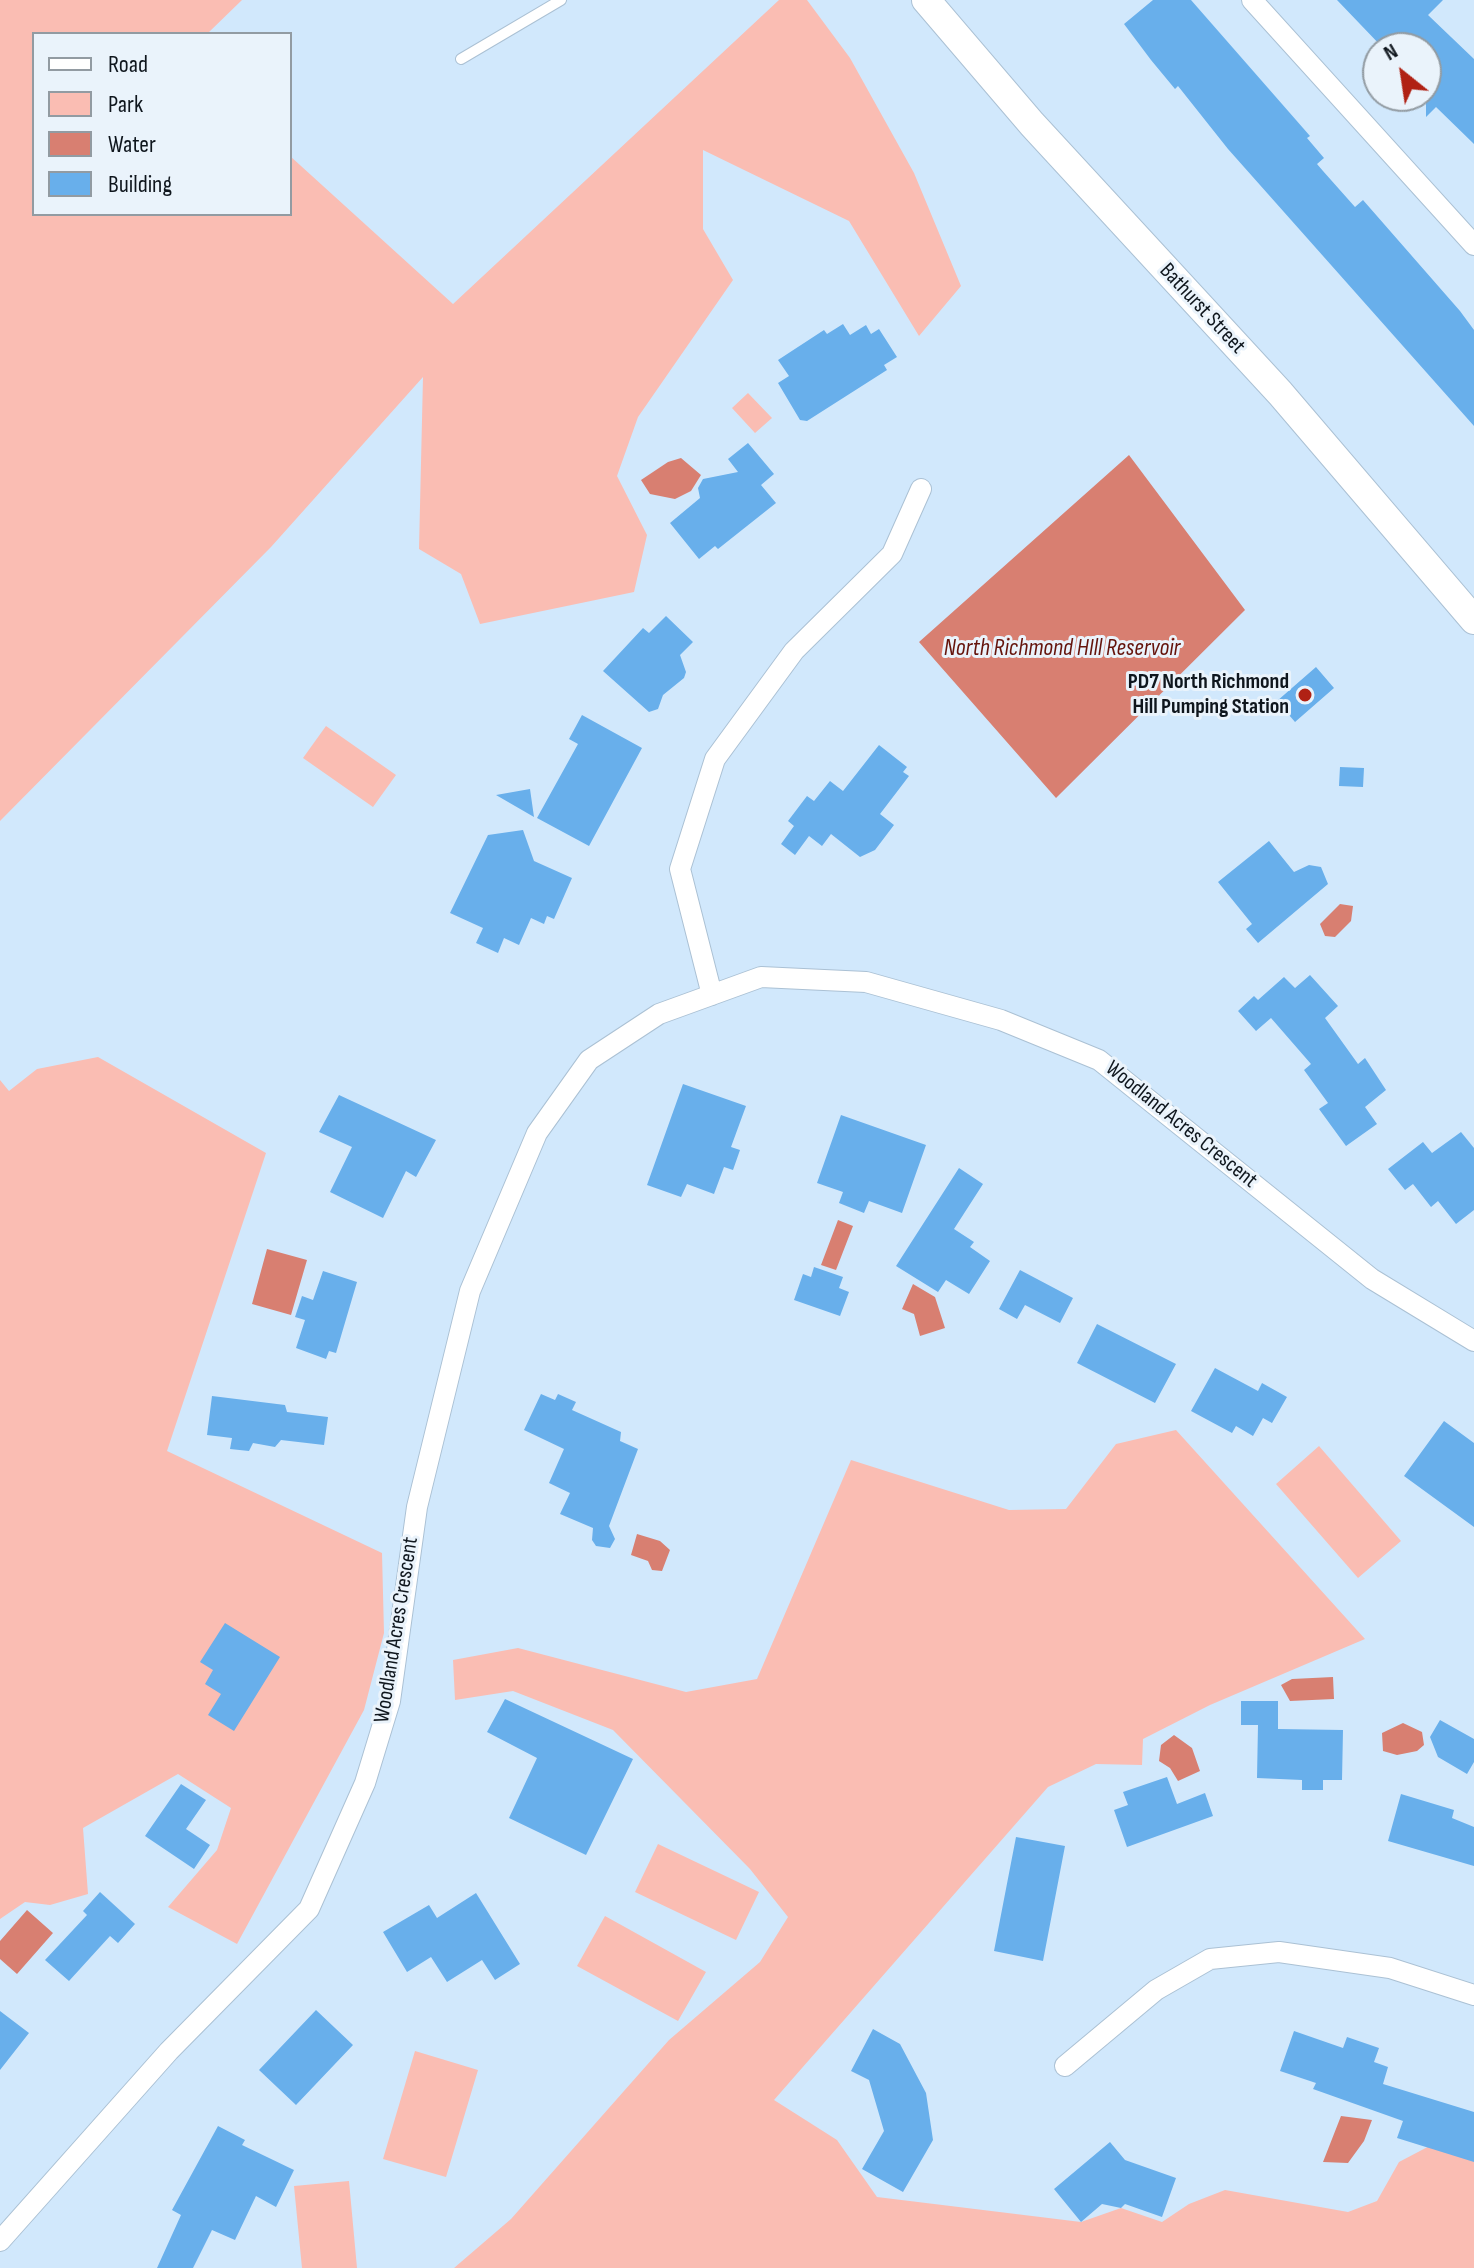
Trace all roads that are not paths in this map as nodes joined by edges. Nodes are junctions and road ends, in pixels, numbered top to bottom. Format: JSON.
{"nodes":[{"id":1,"x":561,"y":0,"type":"edge"},
{"id":2,"x":926,"y":0,"type":"edge"},
{"id":3,"x":1252,"y":0,"type":"edge"},
{"id":4,"x":461,"y":59,"type":"dead end"},
{"id":5,"x":1474,"y":245,"type":"edge"},
{"id":6,"x":921,"y":489,"type":"dead end"},
{"id":7,"x":1474,"y":620,"type":"edge"},
{"id":8,"x":712,"y":995,"type":"junction"},
{"id":9,"x":1474,"y":1341,"type":"edge"},
{"id":10,"x":1474,"y":1995,"type":"edge"},
{"id":11,"x":1065,"y":2066,"type":"dead end"},
{"id":12,"x":0,"y":2241,"type":"edge"}],
"edges":[{"from":1,"to":4,"type":"lane"},
{"from":2,"to":7,"type":"main road","name":"Bathurst Street"},
{"from":3,"to":5,"type":"street"},
{"from":6,"to":8,"type":"street"},
{"from":8,"to":9,"type":"street","name":"Woodland Acres Crescent"},
{"from":8,"to":12,"type":"street","name":"Woodland Acres Crescent"},
{"from":10,"to":11,"type":"street"}]}
